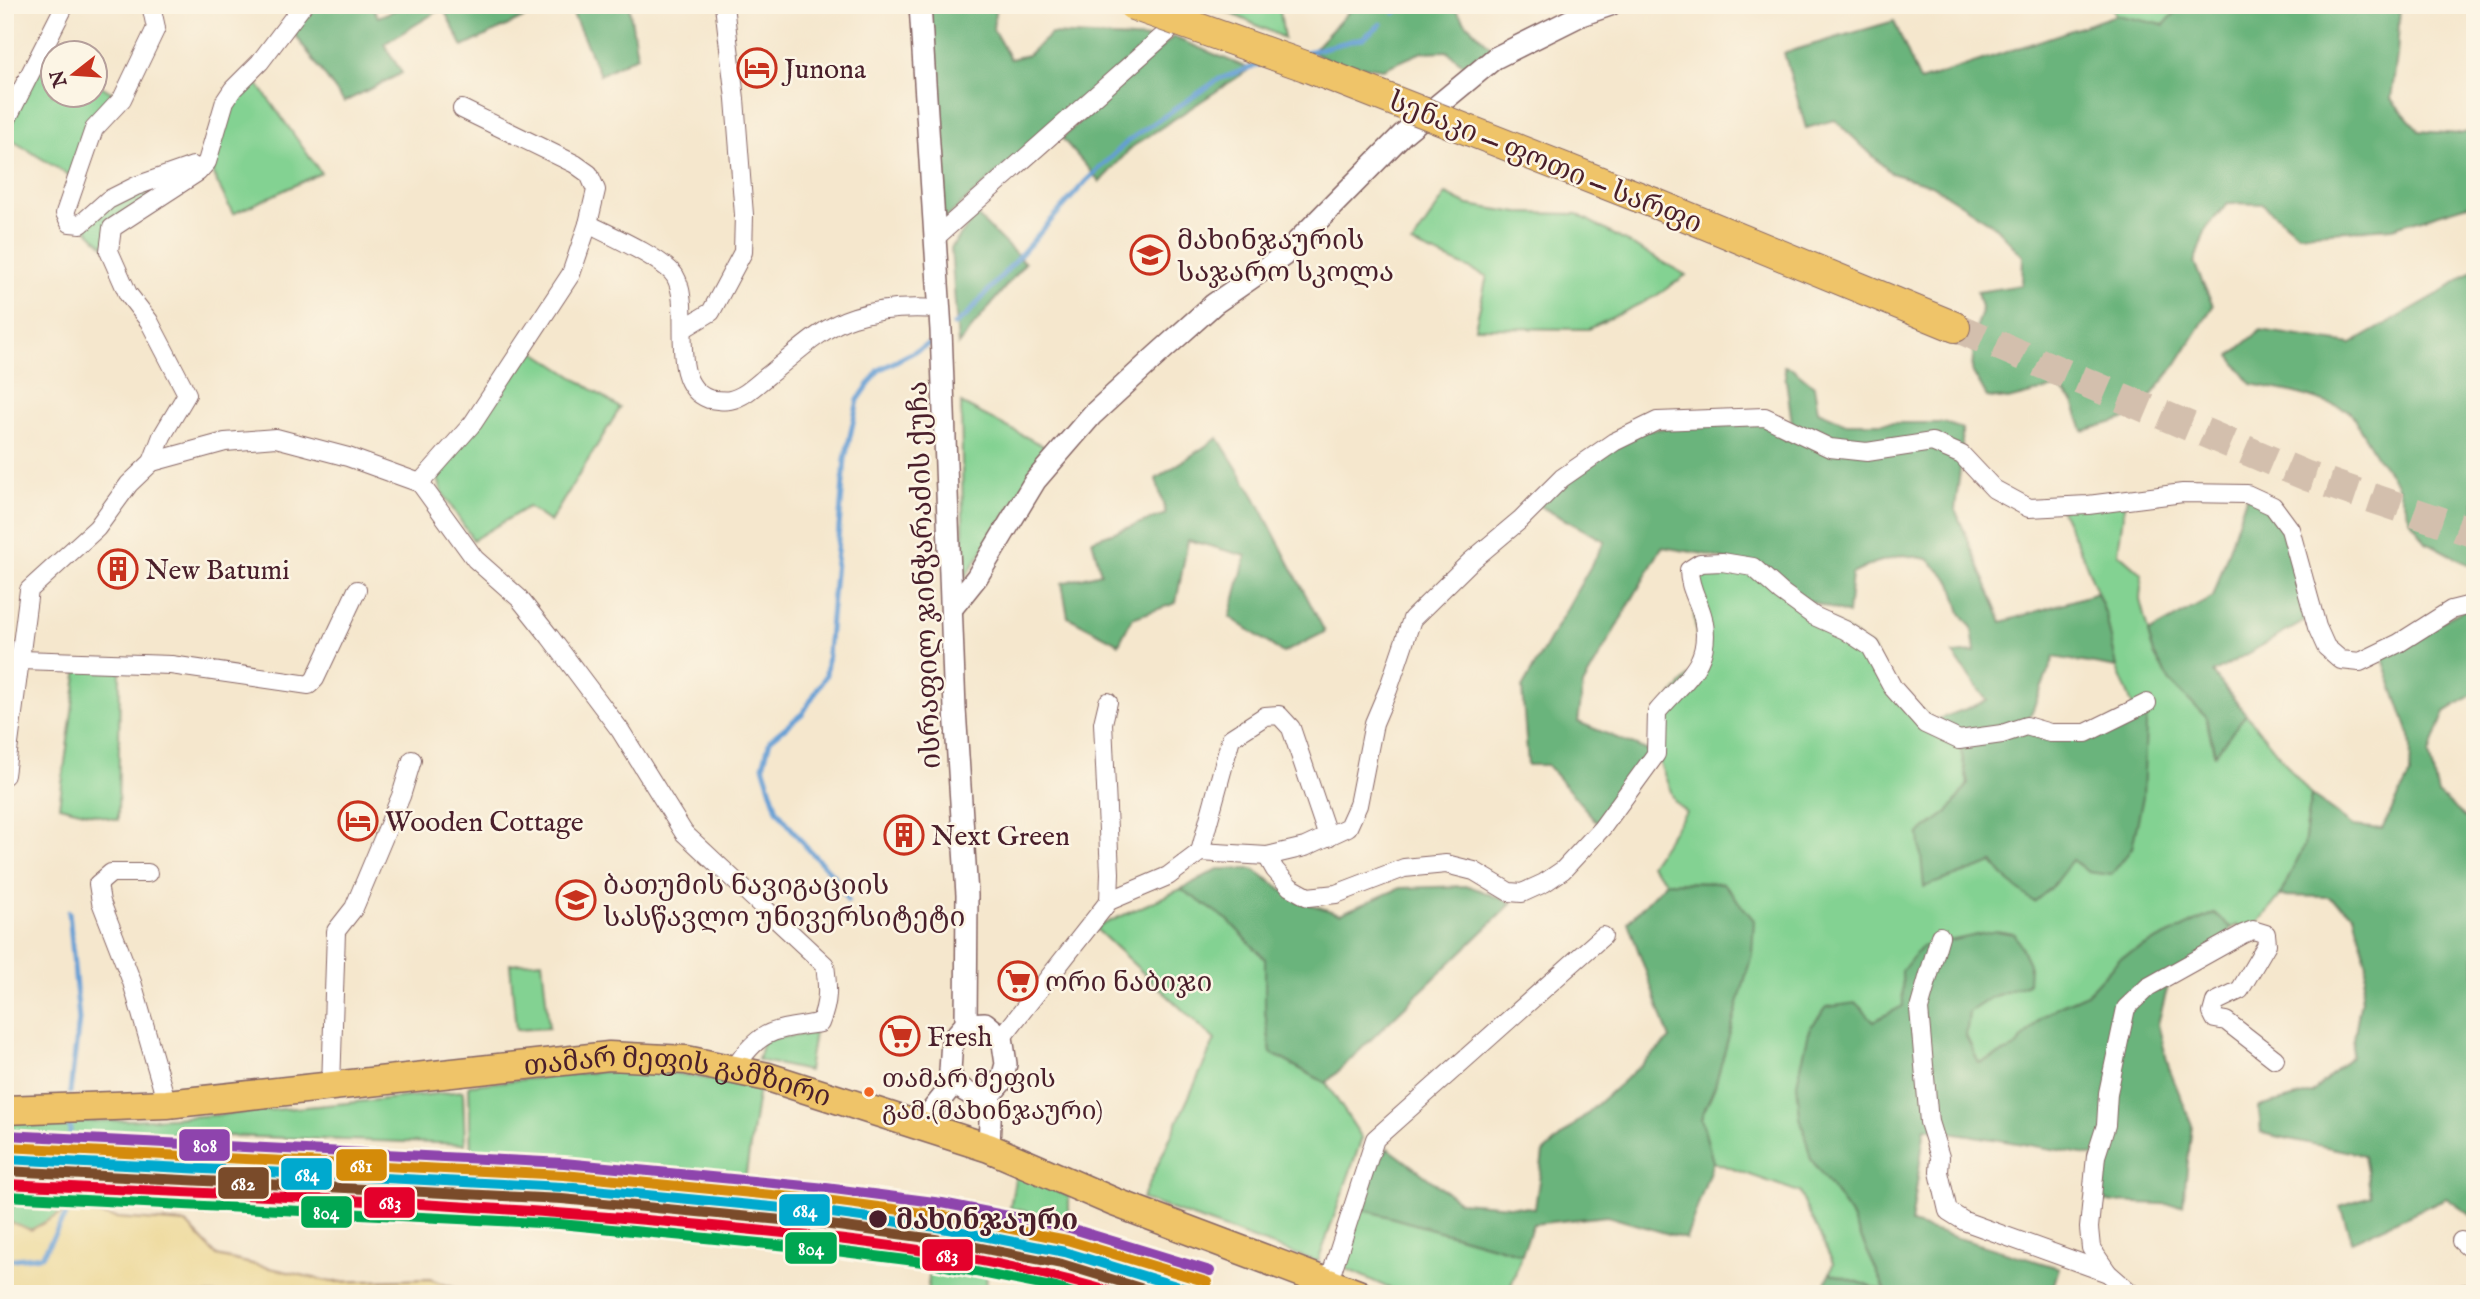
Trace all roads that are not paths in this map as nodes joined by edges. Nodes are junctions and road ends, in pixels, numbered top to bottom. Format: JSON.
{"nodes":[{"id":1,"x":65,"y":5,"type":"edge"},
{"id":2,"x":151,"y":5,"type":"edge"},
{"id":3,"x":303,"y":5,"type":"edge"},
{"id":4,"x":724,"y":5,"type":"edge"},
{"id":5,"x":920,"y":5,"type":"edge"},
{"id":6,"x":1133,"y":5,"type":"edge"},
{"id":7,"x":1198,"y":5,"type":"edge"},
{"id":8,"x":1610,"y":5,"type":"edge"},
{"id":9,"x":462,"y":109,"type":"dead end"},
{"id":10,"x":5,"y":123,"type":"edge"},
{"id":11,"x":207,"y":162,"type":"junction"},
{"id":12,"x":588,"y":224,"type":"junction"},
{"id":13,"x":935,"y":238,"type":"junction"},
{"id":14,"x":939,"y":309,"type":"junction"},
{"id":15,"x":1955,"y":327,"type":"tunnel mouth"},
{"id":16,"x":683,"y":329,"type":"junction"},
{"id":17,"x":152,"y":462,"type":"junction"},
{"id":18,"x":420,"y":483,"type":"junction"},
{"id":19,"x":357,"y":590,"type":"dead end"},
{"id":20,"x":2475,"y":604,"type":"edge"},
{"id":21,"x":953,"y":607,"type":"junction"},
{"id":22,"x":21,"y":660,"type":"junction"},
{"id":23,"x":1108,"y":702,"type":"dead end"},
{"id":24,"x":2147,"y":703,"type":"dead end"},
{"id":25,"x":412,"y":760,"type":"dead end"},
{"id":26,"x":5,"y":775,"type":"edge"},
{"id":27,"x":1328,"y":837,"type":"junction"},
{"id":28,"x":1200,"y":852,"type":"junction"},
{"id":29,"x":1268,"y":856,"type":"junction"},
{"id":30,"x":148,"y":873,"type":"dead end"},
{"id":31,"x":1109,"y":901,"type":"junction"},
{"id":32,"x":1603,"y":936,"type":"dead end"},
{"id":33,"x":1940,"y":936,"type":"dead end"},
{"id":34,"x":966,"y":1024,"type":"junction"},
{"id":35,"x":1002,"y":1037,"type":"junction"},
{"id":36,"x":2275,"y":1059,"type":"dead end"},
{"id":37,"x":734,"y":1069,"type":"junction"},
{"id":38,"x":954,"y":1083,"type":"junction"},
{"id":39,"x":331,"y":1087,"type":"junction"},
{"id":40,"x":991,"y":1094,"type":"junction"},
{"id":41,"x":167,"y":1104,"type":"junction"},
{"id":42,"x":5,"y":1110,"type":"edge"},
{"id":43,"x":921,"y":1124,"type":"junction"},
{"id":44,"x":989,"y":1148,"type":"junction"},
{"id":45,"x":2108,"y":1273,"type":"junction"},
{"id":46,"x":1329,"y":1281,"type":"junction"},
{"id":47,"x":2475,"y":1293,"type":"edge"},
{"id":48,"x":1358,"y":1294,"type":"edge"},
{"id":49,"x":2132,"y":1294,"type":"edge"},
{"id":50,"x":2460,"y":1294,"type":"edge"}],
"edges":[{"from":1,"to":10,"type":"street"},
{"from":2,"to":11,"type":"street"},
{"from":3,"to":11,"type":"street"},
{"from":4,"to":16,"type":"street"},
{"from":5,"to":13,"type":"street","name":"ისრაფილ ჯინჭარაძის ქუჩა"},
{"from":6,"to":15,"type":"highway","name":"სენაკი — ფოთი — სარფი","bridge":true},
{"from":7,"to":13,"type":"street"},
{"from":8,"to":21,"type":"street"},
{"from":9,"to":12,"type":"street"},
{"from":11,"to":17,"type":"street"},
{"from":12,"to":16,"type":"street"},
{"from":12,"to":18,"type":"street"},
{"from":13,"to":14,"type":"street","name":"ისრაფილ ჯინჭარაძის ქუჩა"},
{"from":14,"to":16,"type":"street"},
{"from":14,"to":21,"type":"street","name":"ისრაფილ ჯინჭარაძის ქუჩა"},
{"from":17,"to":18,"type":"street"},
{"from":17,"to":22,"type":"street"},
{"from":18,"to":37,"type":"street"},
{"from":19,"to":22,"type":"street"},
{"from":20,"to":27,"type":"street"},
{"from":21,"to":34,"type":"street","name":"ისრაფილ ჯინჭარაძის ქუჩა"},
{"from":22,"to":26,"type":"street"},
{"from":23,"to":31,"type":"street"},
{"from":24,"to":29,"type":"street"},
{"from":25,"to":39,"type":"street"},
{"from":27,"to":28,"type":"street"},
{"from":27,"to":29,"type":"street"},
{"from":28,"to":29,"type":"street"},
{"from":28,"to":31,"type":"street"},
{"from":30,"to":41,"type":"street"},
{"from":31,"to":35,"type":"street"},
{"from":32,"to":46,"type":"street"},
{"from":33,"to":45,"type":"street"},
{"from":34,"to":35,"type":"street"},
{"from":34,"to":38,"type":"street","name":"ისრაფილ ჯინჭარაძის ქუჩა"},
{"from":35,"to":40,"type":"street"},
{"from":36,"to":45,"type":"street"},
{"from":37,"to":39,"type":"main road","name":"თამარ მეფის გამზირი"},
{"from":37,"to":43,"type":"main road","name":"თამარ მეფის გამზირი"},
{"from":38,"to":40,"type":"street"},
{"from":38,"to":43,"type":"street"},
{"from":39,"to":41,"type":"main road","name":"თამარ მეფის გამზირი"},
{"from":40,"to":44,"type":"street"},
{"from":41,"to":42,"type":"main road","name":"თამარ მეფის გამზირი"},
{"from":43,"to":44,"type":"main road","name":"თამარ მეფის გამზირი"},
{"from":44,"to":46,"type":"main road","name":"თამარ მეფის გამზირი"},
{"from":45,"to":49,"type":"street"},
{"from":46,"to":48,"type":"main road","name":"თამარ მეფის გამზირი"},
{"from":47,"to":50,"type":"street"}]}
